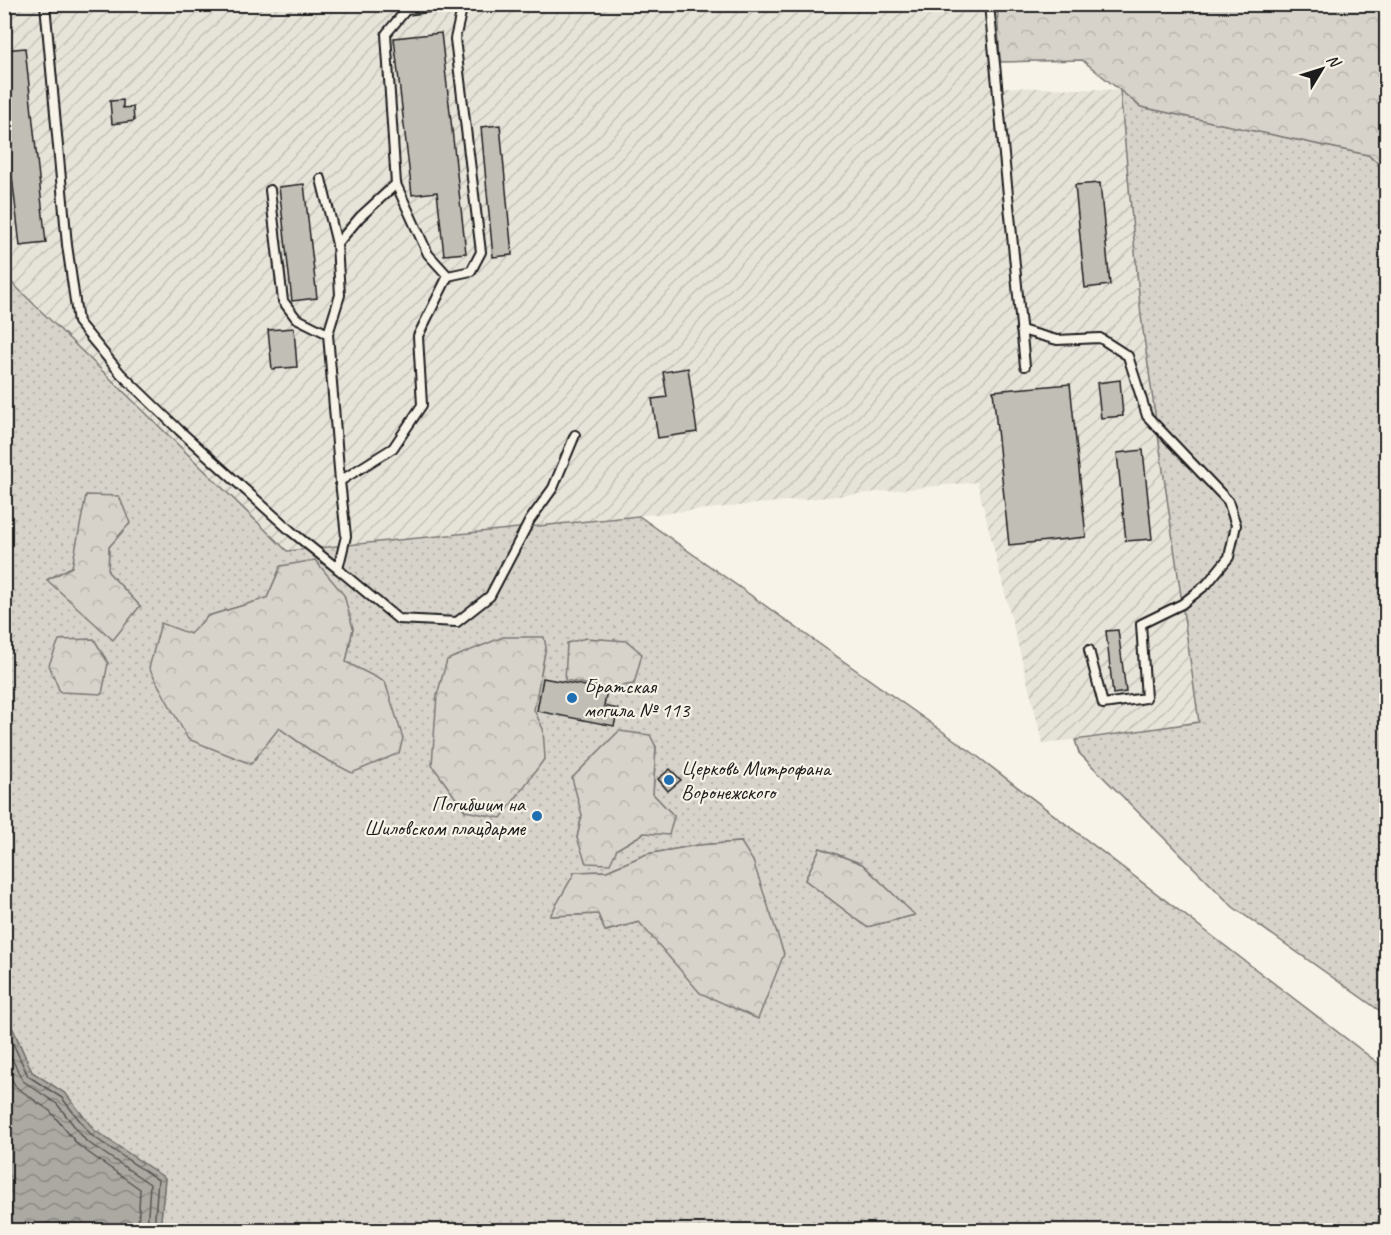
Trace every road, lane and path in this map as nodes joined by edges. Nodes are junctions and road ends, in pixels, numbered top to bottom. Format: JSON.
{"nodes":[{"id":1,"x":45,"y":4,"type":"edge"},
{"id":2,"x":454,"y":4,"type":"edge"},
{"id":3,"x":463,"y":4,"type":"edge"},
{"id":4,"x":989,"y":4,"type":"edge"},
{"id":5,"x":321,"y":179,"type":"dead end"},
{"id":6,"x":396,"y":184,"type":"junction"},
{"id":7,"x":270,"y":190,"type":"dead end"},
{"id":8,"x":338,"y":244,"type":"junction"},
{"id":9,"x":448,"y":276,"type":"junction"},
{"id":10,"x":1021,"y":330,"type":"junction"},
{"id":11,"x":328,"y":334,"type":"junction"},
{"id":12,"x":1025,"y":366,"type":"dead end"},
{"id":13,"x":575,"y":435,"type":"dead end"},
{"id":14,"x":340,"y":481,"type":"junction"},
{"id":15,"x":338,"y":569,"type":"junction"},
{"id":16,"x":1089,"y":650,"type":"dead end"}],
"edges":[{"from":1,"to":15,"type":"lane"},
{"from":2,"to":6,"type":"lane"},
{"from":3,"to":9,"type":"lane"},
{"from":4,"to":10,"type":"lane"},
{"from":5,"to":8,"type":"lane"},
{"from":6,"to":8,"type":"lane"},
{"from":6,"to":9,"type":"lane"},
{"from":7,"to":11,"type":"lane"},
{"from":8,"to":11,"type":"lane"},
{"from":9,"to":14,"type":"lane"},
{"from":10,"to":12,"type":"lane"},
{"from":10,"to":16,"type":"lane"},
{"from":11,"to":14,"type":"lane"},
{"from":13,"to":15,"type":"lane"},
{"from":14,"to":15,"type":"lane"}]}
